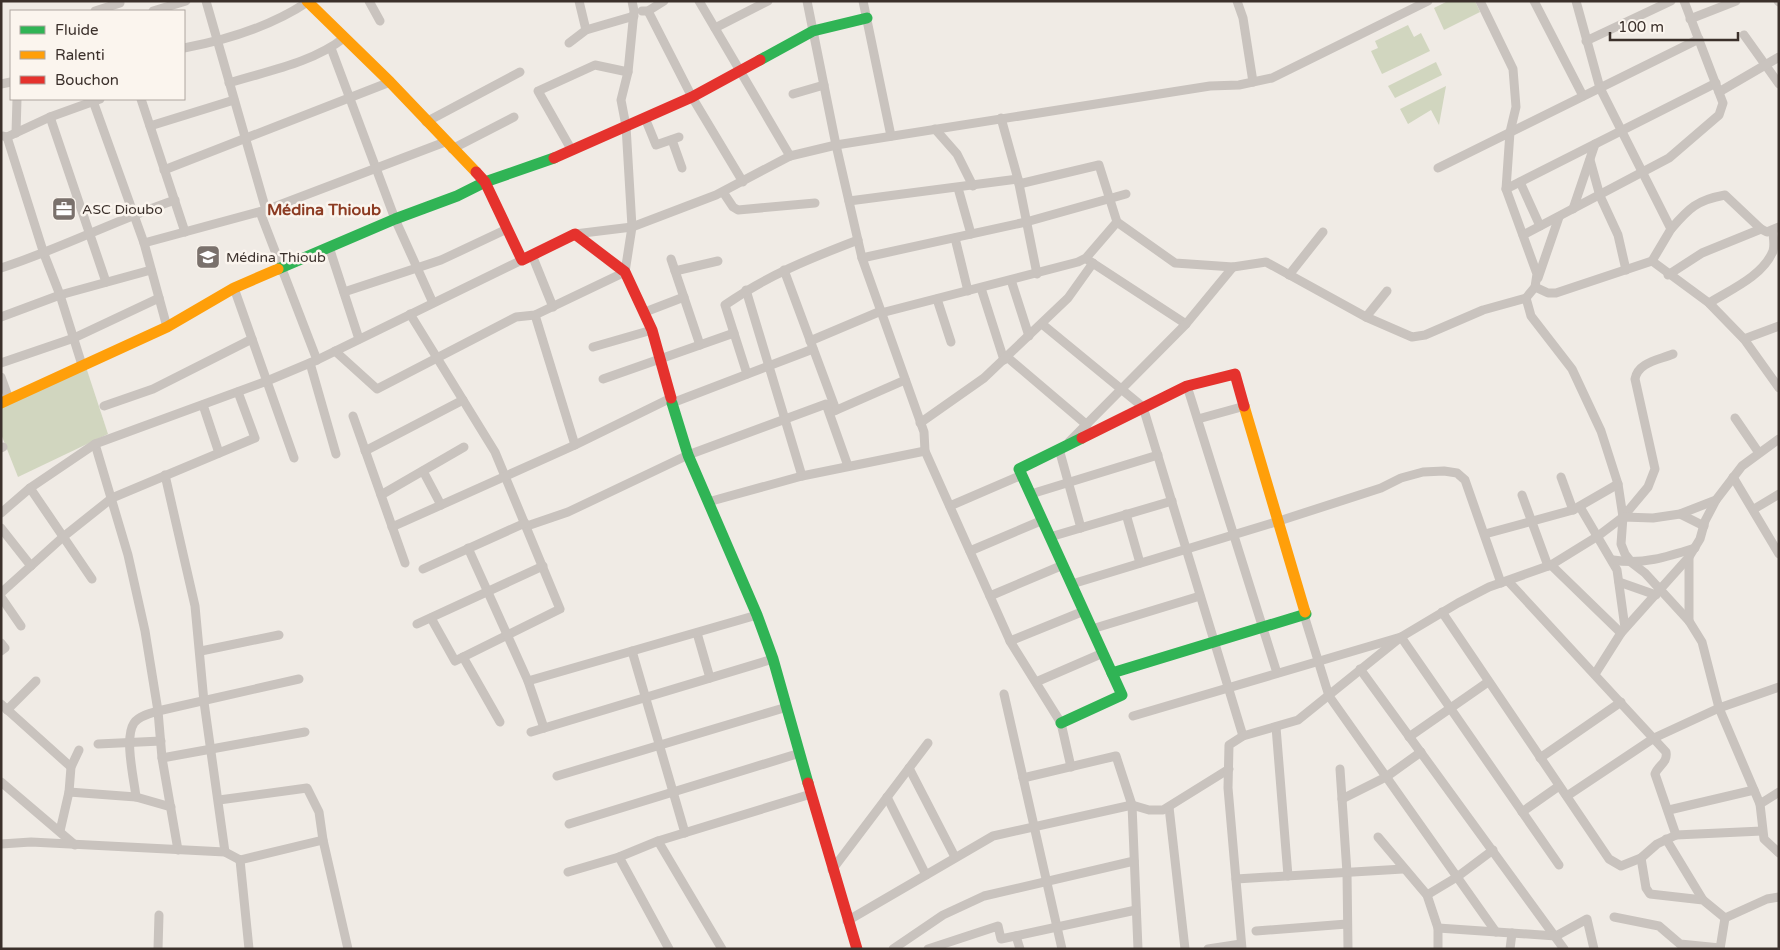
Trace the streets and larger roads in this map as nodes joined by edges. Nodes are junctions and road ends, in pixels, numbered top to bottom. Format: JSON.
{"nodes":[{"id":1,"x":186,"y":1,"type":"edge"},
{"id":2,"x":206,"y":1,"type":"edge"},
{"id":3,"x":370,"y":1,"type":"edge"},
{"id":4,"x":580,"y":1,"type":"edge"},
{"id":5,"x":664,"y":1,"type":"edge"},
{"id":6,"x":699,"y":1,"type":"edge"},
{"id":7,"x":768,"y":1,"type":"edge"},
{"id":8,"x":807,"y":1,"type":"edge"},
{"id":9,"x":863,"y":1,"type":"edge"},
{"id":10,"x":1237,"y":1,"type":"edge"},
{"id":11,"x":1428,"y":1,"type":"edge"},
{"id":12,"x":1480,"y":1,"type":"edge"},
{"id":13,"x":1534,"y":1,"type":"edge"},
{"id":14,"x":1576,"y":1,"type":"edge"},
{"id":15,"x":1671,"y":1,"type":"edge"},
{"id":16,"x":1684,"y":1,"type":"edge"},
{"id":17,"x":1736,"y":1,"type":"edge"},
{"id":18,"x":308,"y":2,"type":"edge"},
{"id":19,"x":120,"y":5,"type":"edge"},
{"id":20,"x":633,"y":9,"type":"edge"},
{"id":21,"x":99,"y":10,"type":"edge"},
{"id":22,"x":156,"y":10,"type":"edge"},
{"id":23,"x":648,"y":11,"type":"junction"},
{"id":24,"x":868,"y":18,"type":"junction"},
{"id":25,"x":1690,"y":19,"type":"junction"},
{"id":26,"x":380,"y":21,"type":"dead end"},
{"id":27,"x":715,"y":28,"type":"junction"},
{"id":28,"x":586,"y":30,"type":"junction"},
{"id":29,"x":813,"y":31,"type":"junction"},
{"id":30,"x":1744,"y":35,"type":"dead end"},
{"id":31,"x":344,"y":38,"type":"junction"},
{"id":32,"x":1699,"y":40,"type":"junction"},
{"id":33,"x":1586,"y":41,"type":"junction"},
{"id":34,"x":217,"y":42,"type":"junction"},
{"id":35,"x":569,"y":43,"type":"dead end"},
{"id":36,"x":185,"y":48,"type":"edge"},
{"id":37,"x":330,"y":48,"type":"junction"},
{"id":38,"x":1779,"y":57,"type":"edge"},
{"id":39,"x":1766,"y":65,"type":"junction"},
{"id":40,"x":740,"y":71,"type":"junction"},
{"id":41,"x":520,"y":72,"type":"dead end"},
{"id":42,"x":628,"y":72,"type":"junction"},
{"id":43,"x":390,"y":82,"type":"junction"},
{"id":44,"x":1253,"y":82,"type":"junction"},
{"id":45,"x":229,"y":83,"type":"junction"},
{"id":46,"x":1779,"y":84,"type":"edge"},
{"id":47,"x":824,"y":85,"type":"junction"},
{"id":48,"x":1600,"y":88,"type":"junction"},
{"id":49,"x":1717,"y":88,"type":"junction"},
{"id":50,"x":793,"y":94,"type":"dead end"},
{"id":51,"x":1584,"y":96,"type":"junction"},
{"id":52,"x":692,"y":97,"type":"junction"},
{"id":53,"x":350,"y":98,"type":"junction"},
{"id":54,"x":17,"y":100,"type":"edge"},
{"id":55,"x":96,"y":100,"type":"edge"},
{"id":56,"x":141,"y":100,"type":"edge"},
{"id":57,"x":234,"y":100,"type":"junction"},
{"id":58,"x":50,"y":116,"type":"junction"},
{"id":59,"x":514,"y":117,"type":"dead end"},
{"id":60,"x":645,"y":118,"type":"junction"},
{"id":61,"x":1001,"y":118,"type":"junction"},
{"id":62,"x":426,"y":122,"type":"junction"},
{"id":63,"x":150,"y":126,"type":"junction"},
{"id":64,"x":626,"y":126,"type":"junction"},
{"id":65,"x":935,"y":129,"type":"junction"},
{"id":66,"x":1620,"y":131,"type":"junction"},
{"id":67,"x":1510,"y":132,"type":"junction"},
{"id":68,"x":8,"y":135,"type":"edge"},
{"id":69,"x":891,"y":136,"type":"junction"},
{"id":70,"x":245,"y":139,"type":"junction"},
{"id":71,"x":836,"y":144,"type":"junction"},
{"id":72,"x":1595,"y":144,"type":"junction"},
{"id":73,"x":449,"y":146,"type":"junction"},
{"id":74,"x":571,"y":149,"type":"junction"},
{"id":75,"x":790,"y":156,"type":"junction"},
{"id":76,"x":1590,"y":160,"type":"junction"},
{"id":77,"x":376,"y":168,"type":"junction"},
{"id":78,"x":682,"y":168,"type":"dead end"},
{"id":79,"x":1438,"y":168,"type":"dead end"},
{"id":80,"x":164,"y":170,"type":"junction"},
{"id":81,"x":1642,"y":174,"type":"junction"},
{"id":82,"x":485,"y":182,"type":"junction"},
{"id":83,"x":744,"y":182,"type":"junction"},
{"id":84,"x":1018,"y":182,"type":"junction"},
{"id":85,"x":1520,"y":182,"type":"junction"},
{"id":86,"x":973,"y":186,"type":"junction"},
{"id":87,"x":958,"y":188,"type":"junction"},
{"id":88,"x":1506,"y":189,"type":"junction"},
{"id":89,"x":723,"y":192,"type":"junction"},
{"id":90,"x":1126,"y":194,"type":"dead end"},
{"id":91,"x":1600,"y":196,"type":"junction"},
{"id":92,"x":1110,"y":199,"type":"junction"},
{"id":93,"x":175,"y":200,"type":"junction"},
{"id":94,"x":849,"y":201,"type":"junction"},
{"id":95,"x":815,"y":203,"type":"dead end"},
{"id":96,"x":1573,"y":209,"type":"junction"},
{"id":97,"x":263,"y":211,"type":"junction"},
{"id":98,"x":133,"y":214,"type":"junction"},
{"id":99,"x":1559,"y":217,"type":"junction"},
{"id":100,"x":395,"y":219,"type":"junction"},
{"id":101,"x":1026,"y":222,"type":"junction"},
{"id":102,"x":1117,"y":222,"type":"junction"},
{"id":103,"x":1540,"y":226,"type":"junction"},
{"id":104,"x":632,"y":227,"type":"junction"},
{"id":105,"x":507,"y":229,"type":"junction"},
{"id":106,"x":1671,"y":229,"type":"junction"},
{"id":107,"x":1761,"y":229,"type":"junction"},
{"id":108,"x":1777,"y":231,"type":"edge"},
{"id":109,"x":185,"y":232,"type":"junction"},
{"id":110,"x":1323,"y":232,"type":"dead end"},
{"id":111,"x":90,"y":234,"type":"junction"},
{"id":112,"x":575,"y":234,"type":"junction"},
{"id":113,"x":971,"y":234,"type":"junction"},
{"id":114,"x":1523,"y":235,"type":"junction"},
{"id":115,"x":954,"y":238,"type":"junction"},
{"id":116,"x":858,"y":240,"type":"junction"},
{"id":117,"x":144,"y":243,"type":"junction"},
{"id":118,"x":329,"y":247,"type":"junction"},
{"id":119,"x":44,"y":254,"type":"junction"},
{"id":120,"x":527,"y":257,"type":"junction"},
{"id":121,"x":862,"y":258,"type":"junction"},
{"id":122,"x":671,"y":259,"type":"dead end"},
{"id":123,"x":1089,"y":260,"type":"junction"},
{"id":124,"x":718,"y":261,"type":"dead end"},
{"id":125,"x":1652,"y":261,"type":"junction"},
{"id":126,"x":281,"y":267,"type":"junction"},
{"id":127,"x":1232,"y":267,"type":"junction"},
{"id":128,"x":1,"y":268,"type":"edge"},
{"id":129,"x":417,"y":269,"type":"junction"},
{"id":130,"x":151,"y":270,"type":"junction"},
{"id":131,"x":784,"y":270,"type":"junction"},
{"id":132,"x":1626,"y":270,"type":"junction"},
{"id":133,"x":675,"y":271,"type":"junction"},
{"id":134,"x":625,"y":272,"type":"junction"},
{"id":135,"x":1037,"y":274,"type":"junction"},
{"id":136,"x":1289,"y":275,"type":"junction"},
{"id":137,"x":1668,"y":275,"type":"junction"},
{"id":138,"x":1011,"y":280,"type":"junction"},
{"id":139,"x":106,"y":282,"type":"junction"},
{"id":140,"x":1536,"y":284,"type":"junction"},
{"id":141,"x":234,"y":288,"type":"junction"},
{"id":142,"x":981,"y":288,"type":"junction"},
{"id":143,"x":746,"y":290,"type":"junction"},
{"id":144,"x":968,"y":291,"type":"junction"},
{"id":145,"x":1386,"y":291,"type":"dead end"},
{"id":146,"x":344,"y":292,"type":"junction"},
{"id":147,"x":60,"y":294,"type":"junction"},
{"id":148,"x":684,"y":297,"type":"junction"},
{"id":149,"x":159,"y":298,"type":"junction"},
{"id":150,"x":1526,"y":298,"type":"junction"},
{"id":151,"x":937,"y":299,"type":"junction"},
{"id":152,"x":433,"y":303,"type":"junction"},
{"id":153,"x":1709,"y":303,"type":"junction"},
{"id":154,"x":553,"y":307,"type":"junction"},
{"id":155,"x":645,"y":312,"type":"junction"},
{"id":156,"x":881,"y":312,"type":"junction"},
{"id":157,"x":410,"y":314,"type":"junction"},
{"id":158,"x":535,"y":315,"type":"junction"},
{"id":159,"x":1,"y":317,"type":"edge"},
{"id":160,"x":1366,"y":317,"type":"junction"},
{"id":161,"x":1042,"y":324,"type":"junction"},
{"id":162,"x":1186,"y":324,"type":"junction"},
{"id":163,"x":167,"y":326,"type":"junction"},
{"id":164,"x":1779,"y":326,"type":"edge"},
{"id":165,"x":652,"y":330,"type":"junction"},
{"id":166,"x":734,"y":333,"type":"junction"},
{"id":167,"x":1029,"y":336,"type":"junction"},
{"id":168,"x":74,"y":338,"type":"junction"},
{"id":169,"x":252,"y":339,"type":"junction"},
{"id":170,"x":1744,"y":339,"type":"junction"},
{"id":171,"x":359,"y":340,"type":"junction"},
{"id":172,"x":951,"y":342,"type":"dead end"},
{"id":173,"x":700,"y":345,"type":"junction"},
{"id":174,"x":812,"y":345,"type":"junction"},
{"id":175,"x":593,"y":347,"type":"dead end"},
{"id":176,"x":335,"y":351,"type":"junction"},
{"id":177,"x":1673,"y":354,"type":"dead end"},
{"id":178,"x":1005,"y":358,"type":"junction"},
{"id":179,"x":438,"y":359,"type":"junction"},
{"id":180,"x":659,"y":359,"type":"junction"},
{"id":181,"x":313,"y":362,"type":"junction"},
{"id":182,"x":1,"y":363,"type":"edge"},
{"id":183,"x":82,"y":365,"type":"junction"},
{"id":184,"x":769,"y":366,"type":"junction"},
{"id":185,"x":747,"y":374,"type":"junction"},
{"id":186,"x":1,"y":377,"type":"edge"},
{"id":187,"x":603,"y":379,"type":"dead end"},
{"id":188,"x":905,"y":380,"type":"junction"},
{"id":189,"x":267,"y":381,"type":"junction"},
{"id":190,"x":1187,"y":386,"type":"junction"},
{"id":191,"x":1779,"y":388,"type":"edge"},
{"id":192,"x":1122,"y":390,"type":"junction"},
{"id":193,"x":238,"y":392,"type":"junction"},
{"id":194,"x":463,"y":400,"type":"junction"},
{"id":195,"x":672,"y":400,"type":"junction"},
{"id":196,"x":5,"y":401,"type":"edge"},
{"id":197,"x":203,"y":404,"type":"junction"},
{"id":198,"x":104,"y":406,"type":"dead end"},
{"id":199,"x":1245,"y":406,"type":"junction"},
{"id":200,"x":1143,"y":408,"type":"junction"},
{"id":201,"x":833,"y":411,"type":"junction"},
{"id":202,"x":353,"y":416,"type":"dead end"},
{"id":203,"x":784,"y":418,"type":"junction"},
{"id":204,"x":1735,"y":418,"type":"dead end"},
{"id":205,"x":1198,"y":419,"type":"junction"},
{"id":206,"x":920,"y":423,"type":"junction"},
{"id":207,"x":1087,"y":424,"type":"junction"},
{"id":208,"x":1779,"y":439,"type":"edge"},
{"id":209,"x":95,"y":444,"type":"junction"},
{"id":210,"x":575,"y":445,"type":"junction"},
{"id":211,"x":1062,"y":447,"type":"junction"},
{"id":212,"x":464,"y":448,"type":"dead end"},
{"id":213,"x":365,"y":451,"type":"junction"},
{"id":214,"x":925,"y":451,"type":"junction"},
{"id":215,"x":219,"y":453,"type":"junction"},
{"id":216,"x":1759,"y":453,"type":"junction"},
{"id":217,"x":336,"y":454,"type":"dead end"},
{"id":218,"x":1158,"y":454,"type":"junction"},
{"id":219,"x":688,"y":455,"type":"junction"},
{"id":220,"x":294,"y":458,"type":"dead end"},
{"id":221,"x":848,"y":466,"type":"junction"},
{"id":222,"x":423,"y":471,"type":"junction"},
{"id":223,"x":165,"y":475,"type":"junction"},
{"id":224,"x":1022,"y":475,"type":"junction"},
{"id":225,"x":506,"y":476,"type":"junction"},
{"id":226,"x":802,"y":476,"type":"junction"},
{"id":227,"x":1561,"y":477,"type":"dead end"},
{"id":228,"x":1733,"y":477,"type":"junction"},
{"id":229,"x":1068,"y":482,"type":"junction"},
{"id":230,"x":1618,"y":484,"type":"junction"},
{"id":231,"x":30,"y":488,"type":"junction"},
{"id":232,"x":1030,"y":494,"type":"junction"},
{"id":233,"x":1522,"y":494,"type":"dead end"},
{"id":234,"x":1779,"y":494,"type":"edge"},
{"id":235,"x":381,"y":495,"type":"junction"},
{"id":236,"x":112,"y":498,"type":"junction"},
{"id":237,"x":1716,"y":500,"type":"junction"},
{"id":238,"x":1172,"y":501,"type":"junction"},
{"id":239,"x":708,"y":502,"type":"junction"},
{"id":240,"x":441,"y":505,"type":"junction"},
{"id":241,"x":950,"y":506,"type":"junction"},
{"id":242,"x":1577,"y":509,"type":"junction"},
{"id":243,"x":1754,"y":509,"type":"junction"},
{"id":244,"x":1,"y":513,"type":"edge"},
{"id":245,"x":1126,"y":514,"type":"junction"},
{"id":246,"x":1680,"y":514,"type":"junction"},
{"id":247,"x":1623,"y":517,"type":"junction"},
{"id":248,"x":1043,"y":520,"type":"junction"},
{"id":249,"x":1279,"y":521,"type":"junction"},
{"id":250,"x":1532,"y":522,"type":"junction"},
{"id":251,"x":526,"y":524,"type":"junction"},
{"id":252,"x":392,"y":526,"type":"junction"},
{"id":253,"x":1704,"y":526,"type":"junction"},
{"id":254,"x":1,"y":528,"type":"edge"},
{"id":255,"x":1081,"y":528,"type":"junction"},
{"id":256,"x":1485,"y":534,"type":"junction"},
{"id":257,"x":1234,"y":535,"type":"junction"},
{"id":258,"x":1598,"y":536,"type":"junction"},
{"id":259,"x":63,"y":537,"type":"junction"},
{"id":260,"x":1050,"y":537,"type":"junction"},
{"id":261,"x":468,"y":548,"type":"junction"},
{"id":262,"x":1696,"y":548,"type":"junction"},
{"id":263,"x":1186,"y":549,"type":"junction"},
{"id":264,"x":1778,"y":549,"type":"edge"},
{"id":265,"x":970,"y":551,"type":"junction"},
{"id":266,"x":1690,"y":558,"type":"junction"},
{"id":267,"x":1613,"y":560,"type":"junction"},
{"id":268,"x":405,"y":563,"type":"dead end"},
{"id":269,"x":1140,"y":563,"type":"junction"},
{"id":270,"x":1632,"y":563,"type":"junction"},
{"id":271,"x":1063,"y":564,"type":"junction"},
{"id":272,"x":31,"y":566,"type":"junction"},
{"id":273,"x":543,"y":566,"type":"junction"},
{"id":274,"x":1549,"y":566,"type":"junction"},
{"id":275,"x":423,"y":568,"type":"dead end"},
{"id":276,"x":92,"y":579,"type":"dead end"},
{"id":277,"x":1504,"y":582,"type":"junction"},
{"id":278,"x":1619,"y":582,"type":"junction"},
{"id":279,"x":1072,"y":584,"type":"junction"},
{"id":280,"x":488,"y":592,"type":"junction"},
{"id":281,"x":1,"y":593,"type":"edge"},
{"id":282,"x":1658,"y":593,"type":"junction"},
{"id":283,"x":990,"y":596,"type":"junction"},
{"id":284,"x":1200,"y":596,"type":"junction"},
{"id":285,"x":1,"y":597,"type":"edge"},
{"id":286,"x":1084,"y":611,"type":"junction"},
{"id":287,"x":1442,"y":612,"type":"junction"},
{"id":288,"x":757,"y":615,"type":"junction"},
{"id":289,"x":1304,"y":615,"type":"junction"},
{"id":290,"x":431,"y":618,"type":"junction"},
{"id":291,"x":1689,"y":621,"type":"junction"},
{"id":292,"x":417,"y":624,"type":"dead end"},
{"id":293,"x":21,"y":626,"type":"dead end"},
{"id":294,"x":1262,"y":627,"type":"junction"},
{"id":295,"x":1092,"y":629,"type":"junction"},
{"id":296,"x":1623,"y":630,"type":"junction"},
{"id":297,"x":697,"y":633,"type":"junction"},
{"id":298,"x":279,"y":635,"type":"dead end"},
{"id":299,"x":508,"y":635,"type":"junction"},
{"id":300,"x":1401,"y":637,"type":"junction"},
{"id":301,"x":1010,"y":641,"type":"junction"},
{"id":302,"x":1214,"y":642,"type":"junction"},
{"id":303,"x":1,"y":644,"type":"edge"},
{"id":304,"x":1,"y":651,"type":"edge"},
{"id":305,"x":201,"y":651,"type":"junction"},
{"id":306,"x":632,"y":651,"type":"junction"},
{"id":307,"x":1103,"y":653,"type":"junction"},
{"id":308,"x":464,"y":657,"type":"junction"},
{"id":309,"x":773,"y":658,"type":"junction"},
{"id":310,"x":1318,"y":661,"type":"junction"},
{"id":311,"x":1360,"y":669,"type":"junction"},
{"id":312,"x":1112,"y":673,"type":"junction"},
{"id":313,"x":1277,"y":673,"type":"junction"},
{"id":314,"x":1595,"y":674,"type":"junction"},
{"id":315,"x":710,"y":678,"type":"junction"},
{"id":316,"x":299,"y":679,"type":"dead end"},
{"id":317,"x":36,"y":681,"type":"dead end"},
{"id":318,"x":528,"y":681,"type":"junction"},
{"id":319,"x":1036,"y":682,"type":"junction"},
{"id":320,"x":1488,"y":682,"type":"junction"},
{"id":321,"x":1779,"y":687,"type":"edge"},
{"id":322,"x":1228,"y":688,"type":"junction"},
{"id":323,"x":1004,"y":694,"type":"dead end"},
{"id":324,"x":1329,"y":696,"type":"junction"},
{"id":325,"x":646,"y":697,"type":"junction"},
{"id":326,"x":204,"y":702,"type":"junction"},
{"id":327,"x":1621,"y":702,"type":"junction"},
{"id":328,"x":3,"y":707,"type":"edge"},
{"id":329,"x":787,"y":707,"type":"junction"},
{"id":330,"x":1450,"y":708,"type":"junction"},
{"id":331,"x":1719,"y":708,"type":"junction"},
{"id":332,"x":158,"y":711,"type":"junction"},
{"id":333,"x":1132,"y":716,"type":"dead end"},
{"id":334,"x":500,"y":722,"type":"dead end"},
{"id":335,"x":1061,"y":723,"type":"junction"},
{"id":336,"x":1276,"y":727,"type":"junction"},
{"id":337,"x":544,"y":728,"type":"junction"},
{"id":338,"x":305,"y":732,"type":"dead end"},
{"id":339,"x":531,"y":732,"type":"dead end"},
{"id":340,"x":1243,"y":736,"type":"junction"},
{"id":341,"x":1409,"y":737,"type":"junction"},
{"id":342,"x":1654,"y":738,"type":"junction"},
{"id":343,"x":161,"y":741,"type":"junction"},
{"id":344,"x":130,"y":743,"type":"junction"},
{"id":345,"x":928,"y":743,"type":"dead end"},
{"id":346,"x":98,"y":744,"type":"dead end"},
{"id":347,"x":659,"y":745,"type":"junction"},
{"id":348,"x":79,"y":750,"type":"dead end"},
{"id":349,"x":210,"y":751,"type":"junction"},
{"id":350,"x":1421,"y":752,"type":"junction"},
{"id":351,"x":800,"y":753,"type":"junction"},
{"id":352,"x":162,"y":758,"type":"junction"},
{"id":353,"x":1540,"y":758,"type":"junction"},
{"id":354,"x":70,"y":767,"type":"junction"},
{"id":355,"x":1070,"y":767,"type":"junction"},
{"id":356,"x":909,"y":768,"type":"junction"},
{"id":357,"x":1229,"y":769,"type":"junction"},
{"id":358,"x":1340,"y":769,"type":"dead end"},
{"id":359,"x":556,"y":776,"type":"dead end"},
{"id":360,"x":1386,"y":777,"type":"junction"},
{"id":361,"x":1023,"y":778,"type":"junction"},
{"id":362,"x":1,"y":782,"type":"edge"},
{"id":363,"x":1559,"y":786,"type":"junction"},
{"id":364,"x":1754,"y":790,"type":"junction"},
{"id":365,"x":69,"y":792,"type":"junction"},
{"id":366,"x":673,"y":792,"type":"junction"},
{"id":367,"x":1779,"y":792,"type":"edge"},
{"id":368,"x":811,"y":794,"type":"junction"},
{"id":369,"x":136,"y":796,"type":"junction"},
{"id":370,"x":1567,"y":796,"type":"junction"},
{"id":371,"x":887,"y":797,"type":"junction"},
{"id":372,"x":1342,"y":799,"type":"junction"},
{"id":373,"x":219,"y":800,"type":"junction"},
{"id":374,"x":1760,"y":804,"type":"junction"},
{"id":375,"x":1132,"y":805,"type":"junction"},
{"id":376,"x":171,"y":807,"type":"junction"},
{"id":377,"x":1169,"y":807,"type":"junction"},
{"id":378,"x":1669,"y":810,"type":"junction"},
{"id":379,"x":1522,"y":812,"type":"junction"},
{"id":380,"x":569,"y":824,"type":"dead end"},
{"id":381,"x":1034,"y":826,"type":"junction"},
{"id":382,"x":1762,"y":831,"type":"junction"},
{"id":383,"x":60,"y":832,"type":"junction"},
{"id":384,"x":685,"y":833,"type":"junction"},
{"id":385,"x":1676,"y":835,"type":"junction"},
{"id":386,"x":1378,"y":837,"type":"dead end"},
{"id":387,"x":1666,"y":839,"type":"junction"},
{"id":388,"x":322,"y":840,"type":"junction"},
{"id":389,"x":658,"y":841,"type":"junction"},
{"id":390,"x":1,"y":844,"type":"edge"},
{"id":391,"x":76,"y":844,"type":"junction"},
{"id":392,"x":178,"y":850,"type":"junction"},
{"id":393,"x":1493,"y":850,"type":"junction"},
{"id":394,"x":226,"y":852,"type":"junction"},
{"id":395,"x":1779,"y":853,"type":"edge"},
{"id":396,"x":619,"y":857,"type":"junction"},
{"id":397,"x":955,"y":858,"type":"junction"},
{"id":398,"x":1640,"y":858,"type":"junction"},
{"id":399,"x":240,"y":860,"type":"junction"},
{"id":400,"x":1134,"y":861,"type":"junction"},
{"id":401,"x":1559,"y":865,"type":"dead end"},
{"id":402,"x":1403,"y":869,"type":"junction"},
{"id":403,"x":832,"y":870,"type":"junction"},
{"id":404,"x":568,"y":872,"type":"dead end"},
{"id":405,"x":1346,"y":873,"type":"junction"},
{"id":406,"x":926,"y":875,"type":"junction"},
{"id":407,"x":1288,"y":876,"type":"junction"},
{"id":408,"x":1457,"y":877,"type":"junction"},
{"id":409,"x":1236,"y":879,"type":"junction"},
{"id":410,"x":1047,"y":881,"type":"junction"},
{"id":411,"x":1426,"y":896,"type":"junction"},
{"id":412,"x":1779,"y":897,"type":"edge"},
{"id":413,"x":1703,"y":900,"type":"junction"},
{"id":414,"x":1136,"y":910,"type":"junction"},
{"id":415,"x":159,"y":915,"type":"dead end"},
{"id":416,"x":1614,"y":917,"type":"dead end"},
{"id":417,"x":1725,"y":918,"type":"junction"},
{"id":418,"x":847,"y":921,"type":"junction"},
{"id":419,"x":1347,"y":924,"type":"junction"},
{"id":420,"x":1057,"y":927,"type":"junction"},
{"id":421,"x":1438,"y":928,"type":"junction"},
{"id":422,"x":1256,"y":931,"type":"dead end"},
{"id":423,"x":1496,"y":932,"type":"junction"},
{"id":424,"x":1512,"y":933,"type":"junction"},
{"id":425,"x":1016,"y":936,"type":"junction"},
{"id":426,"x":1556,"y":936,"type":"junction"},
{"id":427,"x":1241,"y":946,"type":"edge"},
{"id":428,"x":1720,"y":948,"type":"edge"},
{"id":429,"x":158,"y":949,"type":"edge"},
{"id":430,"x":249,"y":949,"type":"edge"},
{"id":431,"x":348,"y":949,"type":"edge"},
{"id":432,"x":669,"y":949,"type":"edge"},
{"id":433,"x":722,"y":949,"type":"edge"},
{"id":434,"x":857,"y":949,"type":"edge"},
{"id":435,"x":893,"y":949,"type":"edge"},
{"id":436,"x":928,"y":949,"type":"edge"},
{"id":437,"x":1020,"y":949,"type":"edge"},
{"id":438,"x":1062,"y":949,"type":"edge"},
{"id":439,"x":1138,"y":949,"type":"edge"},
{"id":440,"x":1186,"y":949,"type":"edge"},
{"id":441,"x":1208,"y":949,"type":"edge"},
{"id":442,"x":1348,"y":949,"type":"edge"},
{"id":443,"x":1438,"y":949,"type":"edge"},
{"id":444,"x":1510,"y":949,"type":"edge"},
{"id":445,"x":1564,"y":949,"type":"edge"},
{"id":446,"x":1594,"y":949,"type":"edge"}],
"edges":[{"from":1,"to":22,"type":"street"},
{"from":2,"to":34,"type":"street"},
{"from":3,"to":26,"type":"street"},
{"from":4,"to":28,"type":"street"},
{"from":5,"to":23,"type":"street"},
{"from":6,"to":27,"type":"street"},
{"from":7,"to":27,"type":"street"},
{"from":8,"to":29,"type":"street"},
{"from":9,"to":24,"type":"street"},
{"from":10,"to":44,"type":"street"},
{"from":11,"to":44,"type":"street"},
{"from":12,"to":67,"type":"street"},
{"from":13,"to":51,"type":"street"},
{"from":14,"to":33,"type":"street"},
{"from":15,"to":33,"type":"street"},
{"from":16,"to":25,"type":"street"},
{"from":17,"to":25,"type":"street"},
{"from":18,"to":31,"type":"street"},
{"from":18,"to":34,"type":"street"},
{"from":19,"to":21,"type":"street"},
{"from":20,"to":23,"type":"street"},
{"from":20,"to":28,"type":"street"},
{"from":20,"to":42,"type":"street"},
{"from":23,"to":52,"type":"street"},
{"from":24,"to":29,"type":"street"},
{"from":24,"to":69,"type":"street"},
{"from":25,"to":32,"type":"street"},
{"from":27,"to":40,"type":"street"},
{"from":28,"to":35,"type":"street"},
{"from":29,"to":40,"type":"street"},
{"from":29,"to":47,"type":"street"},
{"from":30,"to":39,"type":"street"},
{"from":31,"to":37,"type":"street"},
{"from":31,"to":43,"type":"street"},
{"from":32,"to":48,"type":"street"},
{"from":32,"to":49,"type":"street"},
{"from":33,"to":48,"type":"street"},
{"from":34,"to":36,"type":"street"},
{"from":34,"to":45,"type":"street"},
{"from":37,"to":45,"type":"street"},
{"from":37,"to":53,"type":"street"},
{"from":38,"to":39,"type":"street"},
{"from":39,"to":46,"type":"street"},
{"from":39,"to":49,"type":"street"},
{"from":40,"to":52,"type":"street"},
{"from":40,"to":75,"type":"street"},
{"from":41,"to":62,"type":"street"},
{"from":42,"to":64,"type":"street"},
{"from":42,"to":74,"type":"street"},
{"from":43,"to":53,"type":"street"},
{"from":43,"to":62,"type":"street"},
{"from":44,"to":61,"type":"street"},
{"from":45,"to":57,"type":"street"},
{"from":47,"to":50,"type":"street"},
{"from":47,"to":71,"type":"street"},
{"from":48,"to":51,"type":"street"},
{"from":48,"to":66,"type":"street"},
{"from":49,"to":66,"type":"street"},
{"from":49,"to":81,"type":"street"},
{"from":51,"to":67,"type":"street"},
{"from":52,"to":60,"type":"street"},
{"from":52,"to":83,"type":"street"},
{"from":53,"to":70,"type":"street"},
{"from":53,"to":77,"type":"street"},
{"from":54,"to":68,"type":"street"},
{"from":55,"to":58,"type":"street"},
{"from":55,"to":98,"type":"street"},
{"from":56,"to":63,"type":"street"},
{"from":57,"to":63,"type":"street"},
{"from":57,"to":70,"type":"street"},
{"from":58,"to":68,"type":"street"},
{"from":58,"to":111,"type":"street"},
{"from":59,"to":73,"type":"street"},
{"from":60,"to":64,"type":"street"},
{"from":60,"to":78,"type":"street"},
{"from":61,"to":65,"type":"street"},
{"from":61,"to":84,"type":"street"},
{"from":62,"to":73,"type":"street"},
{"from":63,"to":80,"type":"street"},
{"from":64,"to":74,"type":"street"},
{"from":64,"to":104,"type":"street"},
{"from":65,"to":69,"type":"street"},
{"from":65,"to":86,"type":"street"},
{"from":66,"to":72,"type":"street"},
{"from":66,"to":81,"type":"street"},
{"from":67,"to":79,"type":"street"},
{"from":67,"to":88,"type":"street"},
{"from":68,"to":119,"type":"street"},
{"from":69,"to":71,"type":"street"},
{"from":70,"to":80,"type":"street"},
{"from":70,"to":97,"type":"street"},
{"from":71,"to":75,"type":"street"},
{"from":71,"to":94,"type":"street"},
{"from":72,"to":76,"type":"street"},
{"from":72,"to":85,"type":"street"},
{"from":73,"to":77,"type":"street"},
{"from":73,"to":82,"type":"street"},
{"from":74,"to":82,"type":"street"},
{"from":75,"to":83,"type":"street"},
{"from":76,"to":91,"type":"street"},
{"from":76,"to":96,"type":"street"},
{"from":77,"to":97,"type":"street"},
{"from":77,"to":100,"type":"street"},
{"from":80,"to":93,"type":"street"},
{"from":81,"to":91,"type":"street"},
{"from":81,"to":106,"type":"street"},
{"from":82,"to":100,"type":"street"},
{"from":82,"to":105,"type":"street"},
{"from":83,"to":89,"type":"street"},
{"from":84,"to":86,"type":"street"},
{"from":84,"to":92,"type":"street"},
{"from":84,"to":101,"type":"street"},
{"from":85,"to":88,"type":"street"},
{"from":85,"to":103,"type":"street"},
{"from":86,"to":87,"type":"street"},
{"from":87,"to":94,"type":"street"},
{"from":87,"to":113,"type":"street"},
{"from":88,"to":114,"type":"street"},
{"from":89,"to":95,"type":"street"},
{"from":89,"to":104,"type":"street"},
{"from":90,"to":92,"type":"street"},
{"from":91,"to":96,"type":"street"},
{"from":91,"to":132,"type":"street"},
{"from":92,"to":101,"type":"street"},
{"from":92,"to":102,"type":"street"},
{"from":93,"to":98,"type":"street"},
{"from":93,"to":109,"type":"street"},
{"from":94,"to":116,"type":"street"},
{"from":96,"to":99,"type":"street"},
{"from":97,"to":109,"type":"street"},
{"from":97,"to":126,"type":"street"},
{"from":98,"to":111,"type":"street"},
{"from":98,"to":117,"type":"street"},
{"from":99,"to":103,"type":"street"},
{"from":99,"to":140,"type":"street"},
{"from":100,"to":118,"type":"street"},
{"from":100,"to":129,"type":"street"},
{"from":101,"to":113,"type":"street"},
{"from":101,"to":135,"type":"street"},
{"from":102,"to":123,"type":"street"},
{"from":102,"to":127,"type":"street"},
{"from":103,"to":114,"type":"street"},
{"from":104,"to":112,"type":"street"},
{"from":104,"to":134,"type":"street"},
{"from":105,"to":120,"type":"street"},
{"from":105,"to":129,"type":"street"},
{"from":106,"to":107,"type":"street"},
{"from":106,"to":125,"type":"street"},
{"from":107,"to":108,"type":"street"},
{"from":107,"to":137,"type":"street"},
{"from":108,"to":153,"type":"street"},
{"from":109,"to":117,"type":"street"},
{"from":110,"to":136,"type":"street"},
{"from":111,"to":119,"type":"street"},
{"from":111,"to":139,"type":"street"},
{"from":112,"to":120,"type":"street"},
{"from":112,"to":134,"type":"street"},
{"from":113,"to":115,"type":"street"},
{"from":114,"to":140,"type":"street"},
{"from":115,"to":121,"type":"street"},
{"from":115,"to":144,"type":"street"},
{"from":116,"to":121,"type":"street"},
{"from":116,"to":131,"type":"street"},
{"from":117,"to":130,"type":"street"},
{"from":118,"to":126,"type":"street"},
{"from":118,"to":146,"type":"street"},
{"from":119,"to":128,"type":"street"},
{"from":119,"to":147,"type":"street"},
{"from":120,"to":152,"type":"street"},
{"from":120,"to":154,"type":"street"},
{"from":121,"to":156,"type":"street"},
{"from":122,"to":133,"type":"street"},
{"from":123,"to":135,"type":"street"},
{"from":123,"to":161,"type":"street"},
{"from":123,"to":162,"type":"street"},
{"from":124,"to":133,"type":"street"},
{"from":125,"to":132,"type":"street"},
{"from":125,"to":137,"type":"street"},
{"from":126,"to":141,"type":"street"},
{"from":126,"to":181,"type":"street"},
{"from":127,"to":136,"type":"street"},
{"from":127,"to":162,"type":"street"},
{"from":129,"to":146,"type":"street"},
{"from":129,"to":152,"type":"street"},
{"from":130,"to":139,"type":"street"},
{"from":130,"to":149,"type":"street"},
{"from":131,"to":143,"type":"street"},
{"from":131,"to":174,"type":"street"},
{"from":132,"to":140,"type":"street"},
{"from":133,"to":148,"type":"street"},
{"from":134,"to":154,"type":"street"},
{"from":134,"to":155,"type":"street"},
{"from":135,"to":138,"type":"street"},
{"from":136,"to":160,"type":"street"},
{"from":137,"to":153,"type":"street"},
{"from":138,"to":142,"type":"street"},
{"from":138,"to":167,"type":"street"},
{"from":139,"to":147,"type":"street"},
{"from":140,"to":150,"type":"street"},
{"from":141,"to":163,"type":"street"},
{"from":141,"to":169,"type":"street"},
{"from":142,"to":144,"type":"street"},
{"from":142,"to":178,"type":"street"},
{"from":143,"to":166,"type":"street"},
{"from":143,"to":184,"type":"street"},
{"from":144,"to":151,"type":"street"},
{"from":145,"to":160,"type":"street"},
{"from":146,"to":171,"type":"street"},
{"from":147,"to":159,"type":"street"},
{"from":147,"to":168,"type":"street"},
{"from":148,"to":155,"type":"street"},
{"from":148,"to":173,"type":"street"},
{"from":149,"to":163,"type":"street"},
{"from":149,"to":168,"type":"street"},
{"from":150,"to":160,"type":"street"},
{"from":150,"to":230,"type":"street"},
{"from":151,"to":156,"type":"street"},
{"from":151,"to":172,"type":"street"},
{"from":152,"to":157,"type":"street"},
{"from":153,"to":170,"type":"street"},
{"from":154,"to":158,"type":"street"},
{"from":155,"to":165,"type":"street"},
{"from":156,"to":174,"type":"street"},
{"from":156,"to":188,"type":"street"},
{"from":157,"to":171,"type":"street"},
{"from":157,"to":179,"type":"street"},
{"from":158,"to":179,"type":"street"},
{"from":158,"to":210,"type":"street"},
{"from":161,"to":167,"type":"street"},
{"from":161,"to":192,"type":"street"},
{"from":162,"to":192,"type":"street"},
{"from":163,"to":183,"type":"street"},
{"from":164,"to":170,"type":"street"},
{"from":165,"to":175,"type":"street"},
{"from":165,"to":180,"type":"street"},
{"from":166,"to":173,"type":"street"},
{"from":166,"to":185,"type":"street"},
{"from":167,"to":178,"type":"street"},
{"from":168,"to":182,"type":"street"},
{"from":168,"to":183,"type":"street"},
{"from":169,"to":189,"type":"street"},
{"from":169,"to":198,"type":"street"},
{"from":170,"to":191,"type":"street"},
{"from":171,"to":176,"type":"street"},
{"from":173,"to":180,"type":"street"},
{"from":174,"to":184,"type":"street"},
{"from":174,"to":201,"type":"street"},
{"from":176,"to":179,"type":"street"},
{"from":176,"to":181,"type":"street"},
{"from":177,"to":247,"type":"street"},
{"from":178,"to":206,"type":"street"},
{"from":178,"to":207,"type":"street"},
{"from":179,"to":194,"type":"street"},
{"from":180,"to":187,"type":"street"},
{"from":180,"to":195,"type":"street"},
{"from":181,"to":189,"type":"street"},
{"from":181,"to":217,"type":"street"},
{"from":183,"to":196,"type":"street"},
{"from":184,"to":185,"type":"street"},
{"from":184,"to":203,"type":"street"},
{"from":185,"to":195,"type":"street"},
{"from":186,"to":196,"type":"street"},
{"from":188,"to":201,"type":"street"},
{"from":188,"to":206,"type":"street"},
{"from":189,"to":193,"type":"street"},
{"from":189,"to":220,"type":"street"},
{"from":190,"to":199,"type":"street"},
{"from":190,"to":200,"type":"street"},
{"from":190,"to":205,"type":"street"},
{"from":192,"to":200,"type":"street"},
{"from":192,"to":207,"type":"street"},
{"from":193,"to":197,"type":"street"},
{"from":193,"to":215,"type":"street"},
{"from":194,"to":213,"type":"street"},
{"from":194,"to":225,"type":"street"},
{"from":195,"to":210,"type":"street"},
{"from":195,"to":219,"type":"street"},
{"from":197,"to":209,"type":"street"},
{"from":197,"to":215,"type":"street"},
{"from":199,"to":205,"type":"street"},
{"from":199,"to":249,"type":"street"},
{"from":200,"to":211,"type":"street"},
{"from":200,"to":218,"type":"street"},
{"from":201,"to":203,"type":"street"},
{"from":201,"to":221,"type":"street"},
{"from":202,"to":213,"type":"street"},
{"from":203,"to":219,"type":"street"},
{"from":203,"to":226,"type":"street"},
{"from":204,"to":216,"type":"street"},
{"from":205,"to":257,"type":"street"},
{"from":206,"to":214,"type":"street"},
{"from":207,"to":211,"type":"street"},
{"from":208,"to":216,"type":"street"},
{"from":209,"to":231,"type":"street"},
{"from":209,"to":236,"type":"street"},
{"from":210,"to":225,"type":"street"},
{"from":211,"to":224,"type":"street"},
{"from":211,"to":229,"type":"street"},
{"from":212,"to":222,"type":"street"},
{"from":213,"to":235,"type":"street"},
{"from":214,"to":221,"type":"street"},
{"from":214,"to":241,"type":"street"},
{"from":215,"to":223,"type":"street"},
{"from":216,"to":228,"type":"street"},
{"from":218,"to":229,"type":"street"},
{"from":218,"to":238,"type":"street"},
{"from":219,"to":239,"type":"street"},
{"from":219,"to":251,"type":"street"},
{"from":221,"to":226,"type":"street"},
{"from":222,"to":235,"type":"street"},
{"from":222,"to":240,"type":"street"},
{"from":223,"to":236,"type":"street"},
{"from":223,"to":305,"type":"street"},
{"from":224,"to":232,"type":"street"},
{"from":224,"to":241,"type":"street"},
{"from":225,"to":240,"type":"street"},
{"from":225,"to":251,"type":"street"},
{"from":226,"to":239,"type":"street"},
{"from":227,"to":242,"type":"street"},
{"from":228,"to":237,"type":"street"},
{"from":228,"to":243,"type":"street"},
{"from":229,"to":232,"type":"street"},
{"from":229,"to":255,"type":"street"},
{"from":230,"to":242,"type":"street"},
{"from":230,"to":247,"type":"street"},
{"from":231,"to":244,"type":"street"},
{"from":231,"to":259,"type":"street"},
{"from":232,"to":248,"type":"street"},
{"from":233,"to":250,"type":"street"},
{"from":234,"to":243,"type":"street"},
{"from":235,"to":252,"type":"street"},
{"from":236,"to":259,"type":"street"},
{"from":236,"to":332,"type":"street"},
{"from":237,"to":246,"type":"street"},
{"from":237,"to":253,"type":"street"},
{"from":238,"to":245,"type":"street"},
{"from":238,"to":263,"type":"street"},
{"from":239,"to":288,"type":"street"},
{"from":240,"to":252,"type":"street"},
{"from":241,"to":265,"type":"street"},
{"from":242,"to":250,"type":"street"},
{"from":242,"to":258,"type":"street"},
{"from":243,"to":264,"type":"street"},
{"from":245,"to":255,"type":"street"},
{"from":245,"to":269,"type":"street"},
{"from":246,"to":247,"type":"street"},
{"from":246,"to":253,"type":"street"},
{"from":247,"to":258,"type":"street"},
{"from":247,"to":270,"type":"street"},
{"from":248,"to":260,"type":"street"},
{"from":248,"to":265,"type":"street"},
{"from":249,"to":256,"type":"street"},
{"from":249,"to":257,"type":"street"},
{"from":249,"to":289,"type":"street"},
{"from":250,"to":256,"type":"street"},
{"from":250,"to":274,"type":"street"},
{"from":251,"to":261,"type":"street"},
{"from":251,"to":273,"type":"street"},
{"from":252,"to":268,"type":"street"},
{"from":253,"to":262,"type":"street"},
{"from":254,"to":272,"type":"street"},
{"from":255,"to":260,"type":"street"},
{"from":256,"to":277,"type":"street"},
{"from":257,"to":263,"type":"street"},
{"from":257,"to":294,"type":"street"},
{"from":258,"to":267,"type":"street"},
{"from":258,"to":274,"type":"street"},
{"from":259,"to":272,"type":"street"},
{"from":259,"to":276,"type":"street"},
{"from":260,"to":271,"type":"street"},
{"from":261,"to":275,"type":"street"},
{"from":261,"to":280,"type":"street"},
{"from":262,"to":266,"type":"street"},
{"from":262,"to":270,"type":"street"},
{"from":263,"to":269,"type":"street"},
{"from":263,"to":284,"type":"street"},
{"from":265,"to":283,"type":"street"},
{"from":266,"to":282,"type":"street"},
{"from":266,"to":291,"type":"street"},
{"from":267,"to":270,"type":"street"},
{"from":267,"to":278,"type":"street"},
{"from":269,"to":279,"type":"street"},
{"from":270,"to":282,"type":"street"},
{"from":271,"to":279,"type":"street"},
{"from":271,"to":283,"type":"street"},
{"from":272,"to":281,"type":"street"},
{"from":273,"to":280,"type":"street"},
{"from":273,"to":299,"type":"street"},
{"from":274,"to":277,"type":"street"},
{"from":274,"to":296,"type":"street"},
{"from":277,"to":287,"type":"street"},
{"from":277,"to":314,"type":"street"},
{"from":278,"to":282,"type":"street"},
{"from":278,"to":296,"type":"street"},
{"from":279,"to":286,"type":"street"},
{"from":280,"to":290,"type":"street"},
{"from":280,"to":299,"type":"street"},
{"from":282,"to":291,"type":"street"},
{"from":282,"to":296,"type":"street"},
{"from":283,"to":301,"type":"street"},
{"from":284,"to":295,"type":"street"},
{"from":284,"to":302,"type":"street"},
{"from":285,"to":293,"type":"street"},
{"from":286,"to":295,"type":"street"},
{"from":286,"to":301,"type":"street"},
{"from":287,"to":300,"type":"street"},
{"from":287,"to":320,"type":"street"},
{"from":288,"to":297,"type":"street"},
{"from":288,"to":309,"type":"street"},
{"from":289,"to":294,"type":"street"},
{"from":289,"to":310,"type":"street"},
{"from":290,"to":292,"type":"street"},
{"from":290,"to":308,"type":"street"},
{"from":291,"to":331,"type":"street"},
{"from":294,"to":302,"type":"street"},
{"from":294,"to":313,"type":"street"},
{"from":295,"to":307,"type":"street"},
{"from":296,"to":314,"type":"street"},
{"from":297,"to":306,"type":"street"},
{"from":297,"to":315,"type":"street"},
{"from":298,"to":305,"type":"street"},
{"from":299,"to":308,"type":"street"},
{"from":299,"to":318,"type":"street"},
{"from":300,"to":310,"type":"street"},
{"from":300,"to":311,"type":"street"},
{"from":300,"to":330,"type":"street"},
{"from":301,"to":319,"type":"street"},
{"from":302,"to":312,"type":"street"},
{"from":302,"to":322,"type":"street"},
{"from":303,"to":304,"type":"street"},
{"from":305,"to":326,"type":"street"},
{"from":306,"to":318,"type":"street"},
{"from":306,"to":325,"type":"street"},
{"from":307,"to":312,"type":"street"},
{"from":307,"to":319,"type":"street"},
{"from":308,"to":334,"type":"street"},
{"from":309,"to":315,"type":"street"},
{"from":309,"to":329,"type":"street"},
{"from":310,"to":313,"type":"street"},
{"from":310,"to":324,"type":"street"},
{"from":311,"to":324,"type":"street"},
{"from":311,"to":341,"type":"street"},
{"from":312,"to":335,"type":"street"},
{"from":313,"to":322,"type":"street"},
{"from":314,"to":327,"type":"street"},
{"from":315,"to":325,"type":"street"},
{"from":316,"to":326,"type":"street"},
{"from":317,"to":328,"type":"street"},
{"from":318,"to":337,"type":"street"},
{"from":319,"to":335,"type":"street"},
{"from":320,"to":330,"type":"street"},
{"from":320,"to":353,"type":"street"},
{"from":321,"to":331,"type":"street"},
{"from":322,"to":333,"type":"street"},
{"from":322,"to":340,"type":"street"},
{"from":323,"to":361,"type":"street"},
{"from":324,"to":336,"type":"street"},
{"from":324,"to":360,"type":"street"},
{"from":325,"to":337,"type":"street"},
{"from":325,"to":347,"type":"street"},
{"from":326,"to":332,"type":"street"},
{"from":326,"to":349,"type":"street"},
{"from":327,"to":342,"type":"street"},
{"from":327,"to":353,"type":"street"},
{"from":328,"to":354,"type":"street"},
{"from":329,"to":347,"type":"street"},
{"from":329,"to":351,"type":"street"},
{"from":330,"to":341,"type":"street"},
{"from":330,"to":379,"type":"street"},
{"from":331,"to":342,"type":"street"},
{"from":331,"to":364,"type":"street"},
{"from":332,"to":343,"type":"street"},
{"from":332,"to":344,"type":"street"},
{"from":335,"to":355,"type":"street"},
{"from":336,"to":340,"type":"street"},
{"from":336,"to":407,"type":"street"},
{"from":337,"to":339,"type":"street"},
{"from":338,"to":349,"type":"street"},
{"from":340,"to":357,"type":"street"},
{"from":341,"to":350,"type":"street"},
{"from":342,"to":370,"type":"street"},
{"from":342,"to":378,"type":"street"},
{"from":343,"to":344,"type":"street"},
{"from":343,"to":352,"type":"street"},
{"from":344,"to":346,"type":"street"},
{"from":344,"to":369,"type":"street"},
{"from":345,"to":356,"type":"street"},
{"from":347,"to":359,"type":"street"},
{"from":347,"to":366,"type":"street"},
{"from":348,"to":354,"type":"street"},
{"from":349,"to":352,"type":"street"},
{"from":349,"to":373,"type":"street"},
{"from":350,"to":360,"type":"street"},
{"from":350,"to":393,"type":"street"},
{"from":351,"to":366,"type":"street"},
{"from":351,"to":368,"type":"street"},
{"from":352,"to":376,"type":"street"},
{"from":353,"to":363,"type":"street"},
{"from":354,"to":365,"type":"street"},
{"from":355,"to":361,"type":"street"},
{"from":355,"to":375,"type":"street"},
{"from":356,"to":371,"type":"street"},
{"from":356,"to":397,"type":"street"},
{"from":357,"to":377,"type":"street"},
{"from":357,"to":409,"type":"street"},
{"from":358,"to":372,"type":"street"},
{"from":360,"to":372,"type":"street"},
{"from":360,"to":408,"type":"street"},
{"from":361,"to":381,"type":"street"},
{"from":362,"to":383,"type":"street"},
{"from":363,"to":370,"type":"street"},
{"from":363,"to":379,"type":"street"},
{"from":364,"to":374,"type":"street"},
{"from":364,"to":378,"type":"street"},
{"from":365,"to":369,"type":"street"},
{"from":365,"to":383,"type":"street"},
{"from":366,"to":380,"type":"street"},
{"from":366,"to":384,"type":"street"},
{"from":367,"to":374,"type":"street"},
{"from":368,"to":384,"type":"street"},
{"from":368,"to":403,"type":"street"},
{"from":369,"to":376,"type":"street"},
{"from":370,"to":398,"type":"street"},
{"from":371,"to":403,"type":"street"},
{"from":371,"to":406,"type":"street"},
{"from":372,"to":405,"type":"street"},
{"from":373,"to":388,"type":"street"},
{"from":373,"to":394,"type":"street"},
{"from":374,"to":382,"type":"street"},
{"from":375,"to":377,"type":"street"},
{"from":375,"to":381,"type":"street"},
{"from":375,"to":400,"type":"street"},
{"from":376,"to":392,"type":"street"},
{"from":377,"to":440,"type":"street"},
{"from":378,"to":385,"type":"street"},
{"from":379,"to":401,"type":"street"},
{"from":381,"to":397,"type":"street"},
{"from":381,"to":410,"type":"street"},
{"from":382,"to":385,"type":"street"},
{"from":382,"to":395,"type":"street"},
{"from":383,"to":391,"type":"street"},
{"from":384,"to":389,"type":"street"},
{"from":385,"to":387,"type":"street"},
{"from":386,"to":402,"type":"street"},
{"from":387,"to":398,"type":"street"},
{"from":387,"to":413,"type":"street"},
{"from":388,"to":399,"type":"street"},
{"from":388,"to":431,"type":"street"},
{"from":389,"to":396,"type":"street"},
{"from":389,"to":433,"type":"street"},
{"from":390,"to":391,"type":"street"},
{"from":391,"to":392,"type":"street"},
{"from":392,"to":394,"type":"street"},
{"from":393,"to":408,"type":"street"},
{"from":393,"to":426,"type":"street"},
{"from":394,"to":399,"type":"street"},
{"from":396,"to":404,"type":"street"},
{"from":396,"to":432,"type":"street"},
{"from":397,"to":406,"type":"street"},
{"from":398,"to":413,"type":"street"},
{"from":399,"to":430,"type":"street"},
{"from":400,"to":410,"type":"street"},
{"from":400,"to":414,"type":"street"},
{"from":402,"to":405,"type":"street"},
{"from":402,"to":411,"type":"street"},
{"from":403,"to":418,"type":"street"},
{"from":405,"to":407,"type":"street"},
{"from":405,"to":419,"type":"street"},
{"from":406,"to":418,"type":"street"},
{"from":407,"to":409,"type":"street"},
{"from":408,"to":411,"type":"street"},
{"from":408,"to":423,"type":"street"},
{"from":409,"to":427,"type":"street"},
{"from":410,"to":420,"type":"street"},
{"from":410,"to":435,"type":"street"},
{"from":411,"to":421,"type":"street"},
{"from":412,"to":417,"type":"street"},
{"from":413,"to":417,"type":"street"},
{"from":414,"to":420,"type":"street"},
{"from":414,"to":439,"type":"street"},
{"from":415,"to":429,"type":"street"},
{"from":416,"to":428,"type":"street"},
{"from":417,"to":428,"type":"street"},
{"from":418,"to":434,"type":"street"},
{"from":419,"to":422,"type":"street"},
{"from":419,"to":442,"type":"street"},
{"from":420,"to":425,"type":"street"},
{"from":420,"to":438,"type":"street"},
{"from":421,"to":423,"type":"street"},
{"from":421,"to":443,"type":"street"},
{"from":423,"to":424,"type":"street"},
{"from":424,"to":426,"type":"street"},
{"from":424,"to":444,"type":"street"},
{"from":425,"to":436,"type":"street"},
{"from":425,"to":437,"type":"street"},
{"from":426,"to":445,"type":"street"},
{"from":426,"to":446,"type":"street"},
{"from":427,"to":441,"type":"street"}]}
